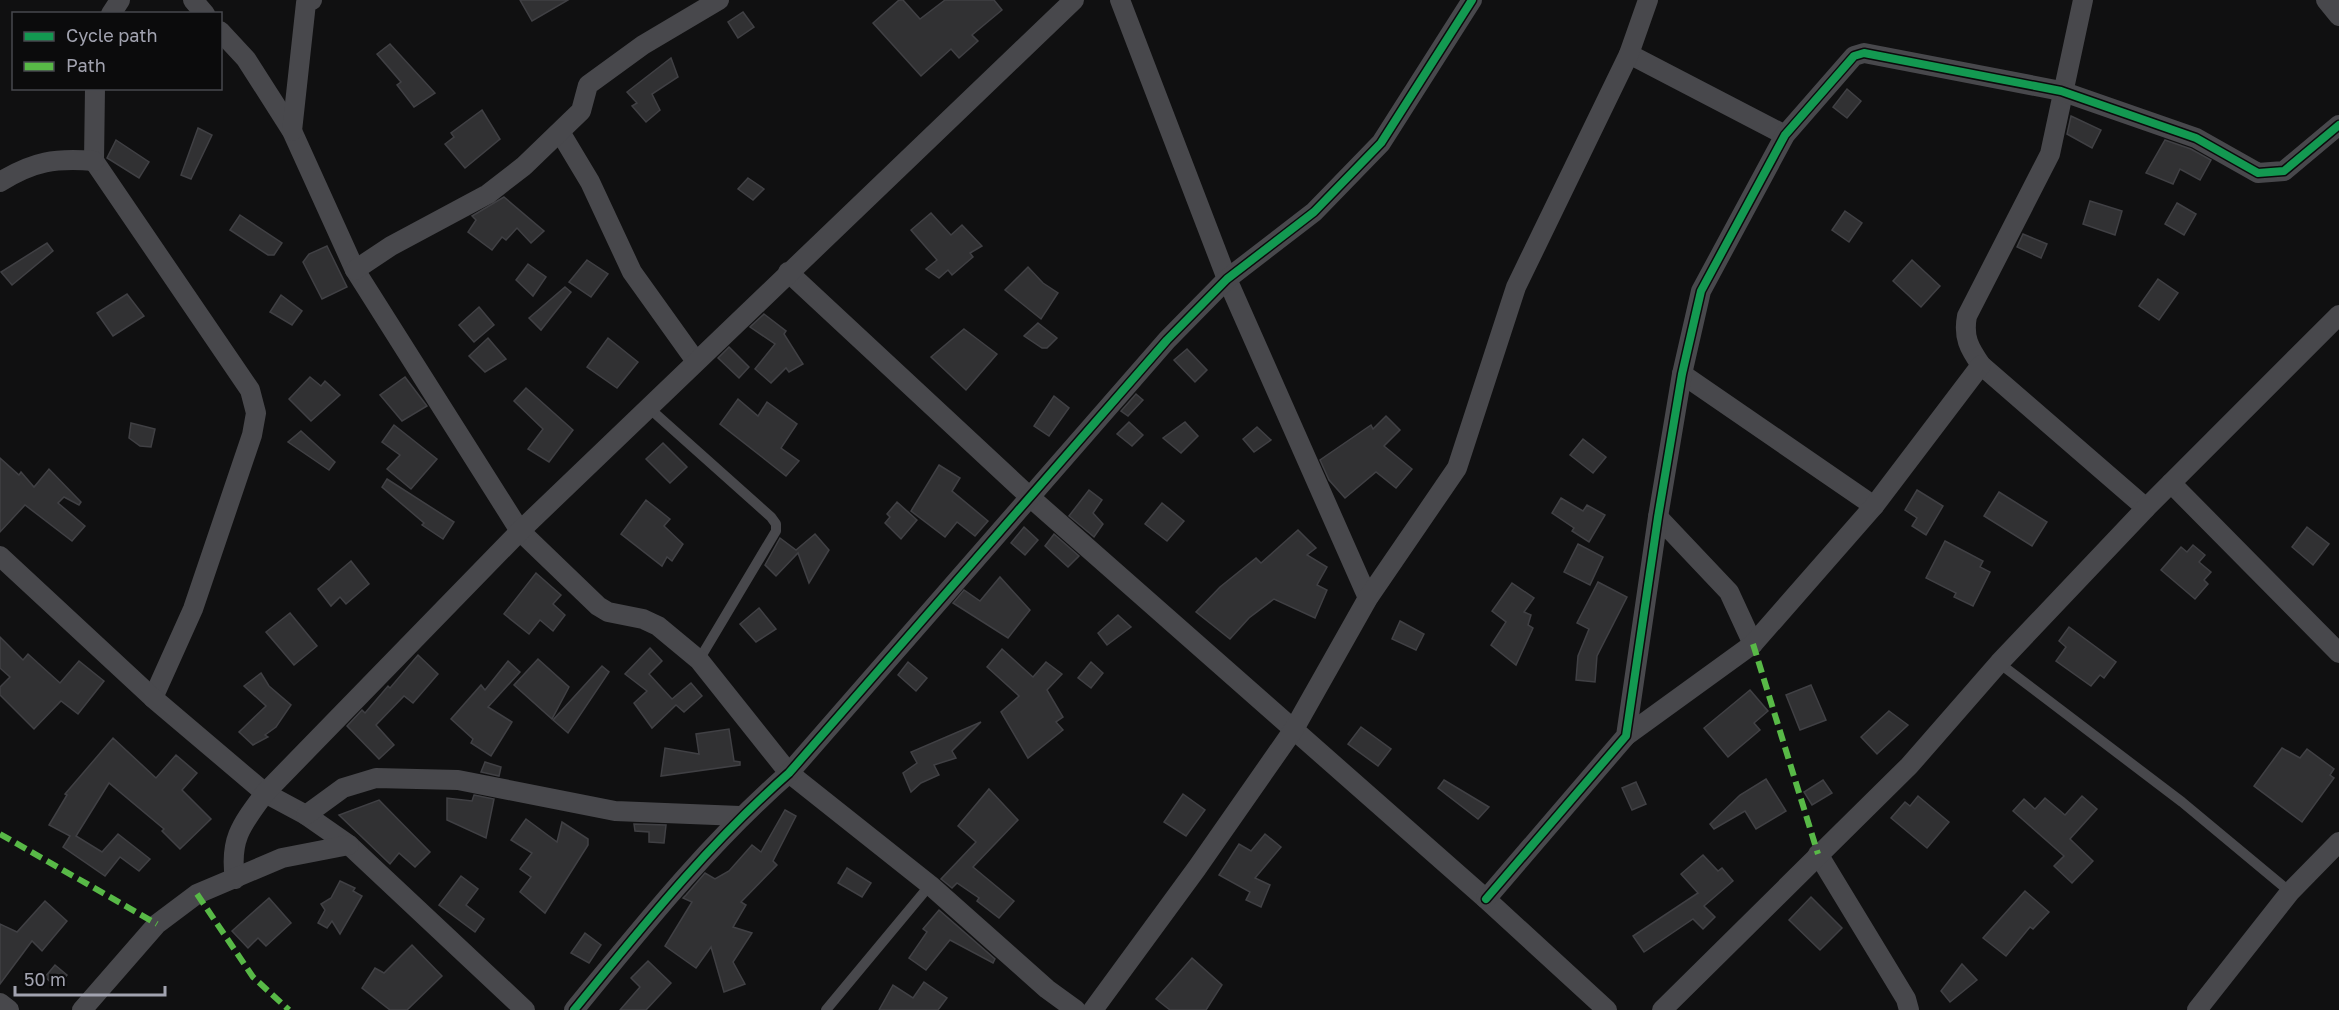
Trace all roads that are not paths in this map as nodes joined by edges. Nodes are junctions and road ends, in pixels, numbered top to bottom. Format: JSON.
{"nodes":[{"id":1,"x":193,"y":0,"type":"edge"},
{"id":2,"x":720,"y":0,"type":"edge"},
{"id":3,"x":1074,"y":0,"type":"edge"},
{"id":4,"x":1120,"y":0,"type":"edge"},
{"id":5,"x":1472,"y":0,"type":"edge"},
{"id":6,"x":1648,"y":0,"type":"edge"},
{"id":7,"x":2083,"y":0,"type":"edge"},
{"id":8,"x":2326,"y":0,"type":"edge"},
{"id":9,"x":307,"y":1,"type":"edge"},
{"id":10,"x":203,"y":12,"type":"edge"},
{"id":11,"x":2339,"y":16,"type":"edge"},
{"id":12,"x":222,"y":33,"type":"edge"},
{"id":13,"x":1629,"y":54,"type":"junction"},
{"id":14,"x":95,"y":90,"type":"edge"},
{"id":15,"x":2061,"y":90,"type":"junction"},
{"id":16,"x":2339,"y":125,"type":"edge"},
{"id":17,"x":292,"y":131,"type":"junction"},
{"id":18,"x":561,"y":132,"type":"junction"},
{"id":19,"x":1785,"y":135,"type":"junction"},
{"id":20,"x":94,"y":161,"type":"junction"},
{"id":21,"x":0,"y":182,"type":"edge"},
{"id":22,"x":355,"y":270,"type":"junction"},
{"id":23,"x":788,"y":272,"type":"junction"},
{"id":24,"x":1227,"y":279,"type":"junction"},
{"id":25,"x":2339,"y":315,"type":"edge"},
{"id":26,"x":695,"y":360,"type":"junction"},
{"id":27,"x":1981,"y":365,"type":"junction"},
{"id":28,"x":1682,"y":374,"type":"junction"},
{"id":29,"x":649,"y":408,"type":"junction"},
{"id":30,"x":2171,"y":483,"type":"junction"},
{"id":31,"x":1031,"y":498,"type":"junction"},
{"id":32,"x":1874,"y":506,"type":"junction"},
{"id":33,"x":2145,"y":508,"type":"junction"},
{"id":34,"x":1658,"y":517,"type":"junction"},
{"id":35,"x":520,"y":531,"type":"junction"},
{"id":36,"x":0,"y":556,"type":"edge"},
{"id":37,"x":1368,"y":598,"type":"junction"},
{"id":38,"x":1753,"y":644,"type":"junction"},
{"id":39,"x":2339,"y":653,"type":"edge"},
{"id":40,"x":699,"y":660,"type":"junction"},
{"id":41,"x":1999,"y":663,"type":"junction"},
{"id":42,"x":153,"y":698,"type":"junction"},
{"id":43,"x":1294,"y":729,"type":"junction"},
{"id":44,"x":1626,"y":735,"type":"junction"},
{"id":45,"x":789,"y":773,"type":"junction"},
{"id":46,"x":265,"y":794,"type":"junction"},
{"id":47,"x":306,"y":815,"type":"junction"},
{"id":48,"x":740,"y":816,"type":"junction"},
{"id":49,"x":2339,"y":842,"type":"edge"},
{"id":50,"x":349,"y":845,"type":"junction"},
{"id":51,"x":1818,"y":854,"type":"junction"},
{"id":52,"x":235,"y":879,"type":"junction"},
{"id":53,"x":930,"y":885,"type":"junction"},
{"id":54,"x":2290,"y":892,"type":"junction"},
{"id":55,"x":1486,"y":899,"type":"junction"},
{"id":56,"x":0,"y":1003,"type":"edge"},
{"id":57,"x":9,"y":1010,"type":"edge"},
{"id":58,"x":82,"y":1010,"type":"edge"},
{"id":59,"x":525,"y":1010,"type":"edge"},
{"id":60,"x":574,"y":1010,"type":"edge"},
{"id":61,"x":826,"y":1010,"type":"edge"},
{"id":62,"x":1076,"y":1010,"type":"edge"},
{"id":63,"x":1093,"y":1010,"type":"edge"},
{"id":64,"x":1607,"y":1010,"type":"edge"},
{"id":65,"x":1662,"y":1010,"type":"edge"},
{"id":66,"x":1909,"y":1010,"type":"edge"},
{"id":67,"x":2197,"y":1010,"type":"edge"}],
"edges":[{"from":1,"to":10,"type":"street"},
{"from":2,"to":18,"type":"street"},
{"from":3,"to":23,"type":"street"},
{"from":4,"to":24,"type":"street"},
{"from":5,"to":24,"type":"street"},
{"from":6,"to":13,"type":"street"},
{"from":7,"to":15,"type":"street"},
{"from":8,"to":11,"type":"street"},
{"from":9,"to":17,"type":"street"},
{"from":12,"to":17,"type":"street"},
{"from":13,"to":19,"type":"street"},
{"from":13,"to":37,"type":"street"},
{"from":14,"to":20,"type":"street"},
{"from":15,"to":16,"type":"street"},
{"from":15,"to":19,"type":"street"},
{"from":15,"to":27,"type":"street"},
{"from":17,"to":22,"type":"street"},
{"from":18,"to":22,"type":"street"},
{"from":18,"to":26,"type":"street"},
{"from":19,"to":28,"type":"street"},
{"from":20,"to":21,"type":"street"},
{"from":20,"to":42,"type":"street"},
{"from":22,"to":35,"type":"street"},
{"from":23,"to":26,"type":"street"},
{"from":23,"to":31,"type":"street"},
{"from":24,"to":31,"type":"street"},
{"from":24,"to":37,"type":"street"},
{"from":25,"to":30,"type":"street"},
{"from":26,"to":29,"type":"street"},
{"from":27,"to":32,"type":"street"},
{"from":27,"to":33,"type":"street"},
{"from":28,"to":32,"type":"street"},
{"from":28,"to":34,"type":"street"},
{"from":29,"to":35,"type":"street"},
{"from":29,"to":40,"type":"lane"},
{"from":30,"to":33,"type":"street"},
{"from":30,"to":39,"type":"street"},
{"from":31,"to":43,"type":"street"},
{"from":31,"to":45,"type":"street"},
{"from":32,"to":38,"type":"street"},
{"from":33,"to":41,"type":"street"},
{"from":34,"to":38,"type":"street"},
{"from":34,"to":44,"type":"street"},
{"from":35,"to":40,"type":"street"},
{"from":35,"to":46,"type":"street"},
{"from":36,"to":42,"type":"street"},
{"from":37,"to":43,"type":"street"},
{"from":38,"to":44,"type":"street"},
{"from":40,"to":45,"type":"street"},
{"from":41,"to":51,"type":"street"},
{"from":41,"to":54,"type":"lane"},
{"from":42,"to":46,"type":"street"},
{"from":43,"to":55,"type":"street"},
{"from":43,"to":63,"type":"street"},
{"from":44,"to":55,"type":"street"},
{"from":45,"to":48,"type":"street"},
{"from":45,"to":53,"type":"street"},
{"from":46,"to":47,"type":"street"},
{"from":46,"to":52,"type":"street"},
{"from":47,"to":48,"type":"street"},
{"from":47,"to":50,"type":"street"},
{"from":48,"to":60,"type":"street"},
{"from":49,"to":54,"type":"street"},
{"from":50,"to":52,"type":"street"},
{"from":50,"to":59,"type":"street"},
{"from":51,"to":65,"type":"street"},
{"from":51,"to":66,"type":"street"},
{"from":52,"to":58,"type":"street"},
{"from":53,"to":61,"type":"lane"},
{"from":53,"to":62,"type":"street"},
{"from":54,"to":67,"type":"street"},
{"from":55,"to":64,"type":"street"},
{"from":56,"to":57,"type":"street"}]}
